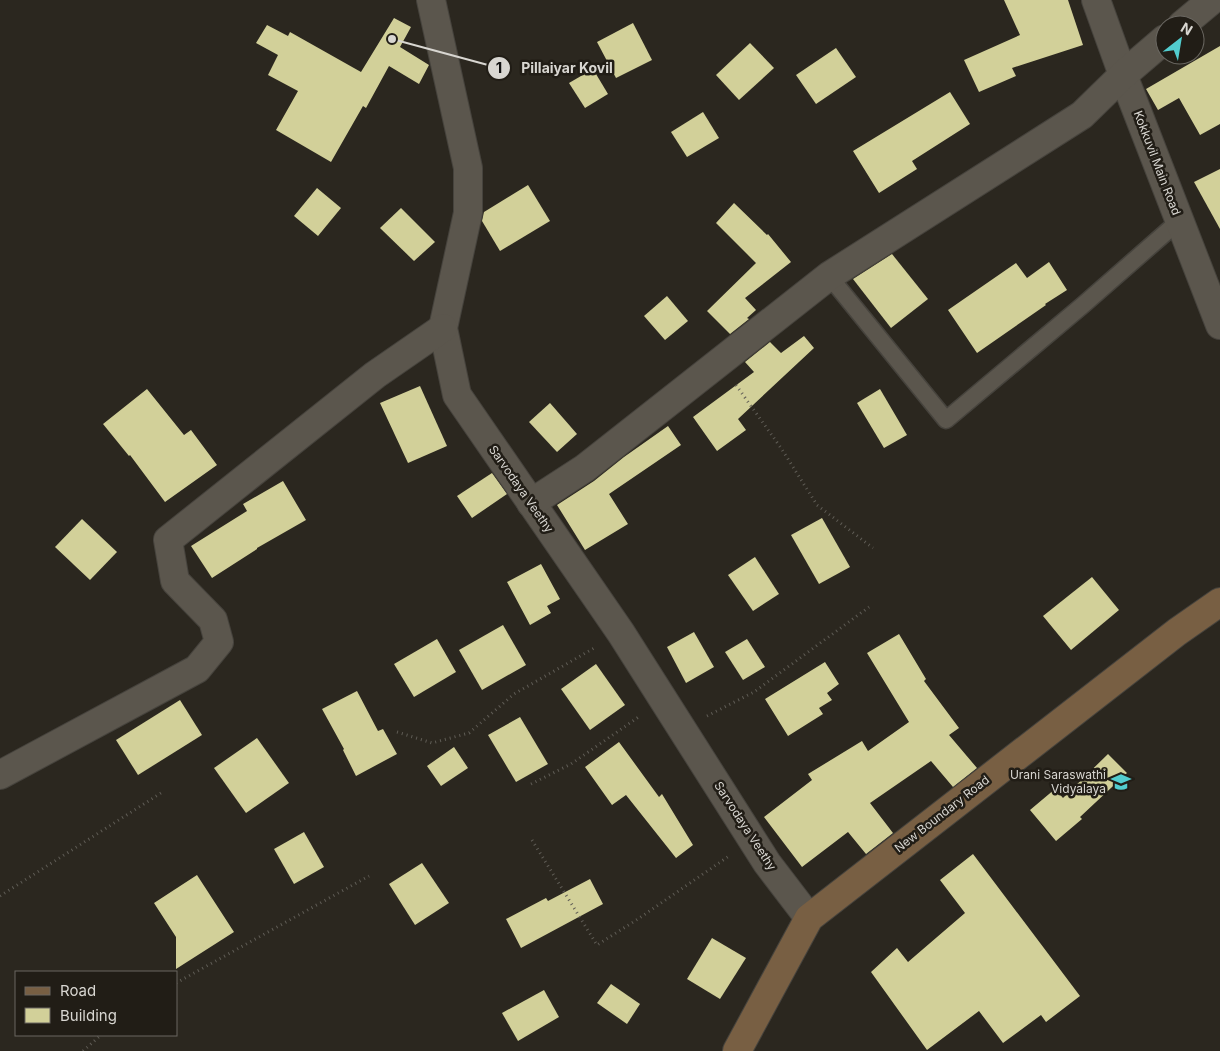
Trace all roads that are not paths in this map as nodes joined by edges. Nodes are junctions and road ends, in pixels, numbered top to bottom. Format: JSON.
{"nodes":[{"id":1,"x":431,"y":0,"type":"edge"},
{"id":2,"x":1096,"y":0,"type":"edge"},
{"id":3,"x":1212,"y":0,"type":"edge"},
{"id":4,"x":1194,"y":15,"type":"edge"},
{"id":5,"x":1155,"y":48,"type":"edge"},
{"id":6,"x":1123,"y":75,"type":"junction"},
{"id":7,"x":1179,"y":221,"type":"junction"},
{"id":8,"x":829,"y":276,"type":"junction"},
{"id":9,"x":1220,"y":325,"type":"edge"},
{"id":10,"x":444,"y":328,"type":"junction"},
{"id":11,"x":531,"y":503,"type":"junction"},
{"id":12,"x":1220,"y":602,"type":"edge"},
{"id":13,"x":0,"y":775,"type":"edge"},
{"id":14,"x":809,"y":918,"type":"junction"},
{"id":15,"x":737,"y":1051,"type":"edge"}],
"edges":[{"from":1,"to":10,"type":"street","name":"Sarvodaya Veethy"},
{"from":2,"to":6,"type":"street","name":"Kokkuvil Main Road"},
{"from":3,"to":4,"type":"street"},
{"from":5,"to":6,"type":"street"},
{"from":6,"to":7,"type":"street","name":"Kokkuvil Main Road"},
{"from":6,"to":8,"type":"street"},
{"from":7,"to":8,"type":"lane"},
{"from":7,"to":9,"type":"street","name":"Kokkuvil Main Road"},
{"from":8,"to":11,"type":"street"},
{"from":10,"to":11,"type":"street","name":"Sarvodaya Veethy"},
{"from":10,"to":13,"type":"street"},
{"from":11,"to":14,"type":"street","name":"Sarvodaya Veethy"},
{"from":12,"to":14,"type":"main road","name":"New Boundary Road"},
{"from":14,"to":15,"type":"main road","name":"New Boundary Road"}]}
